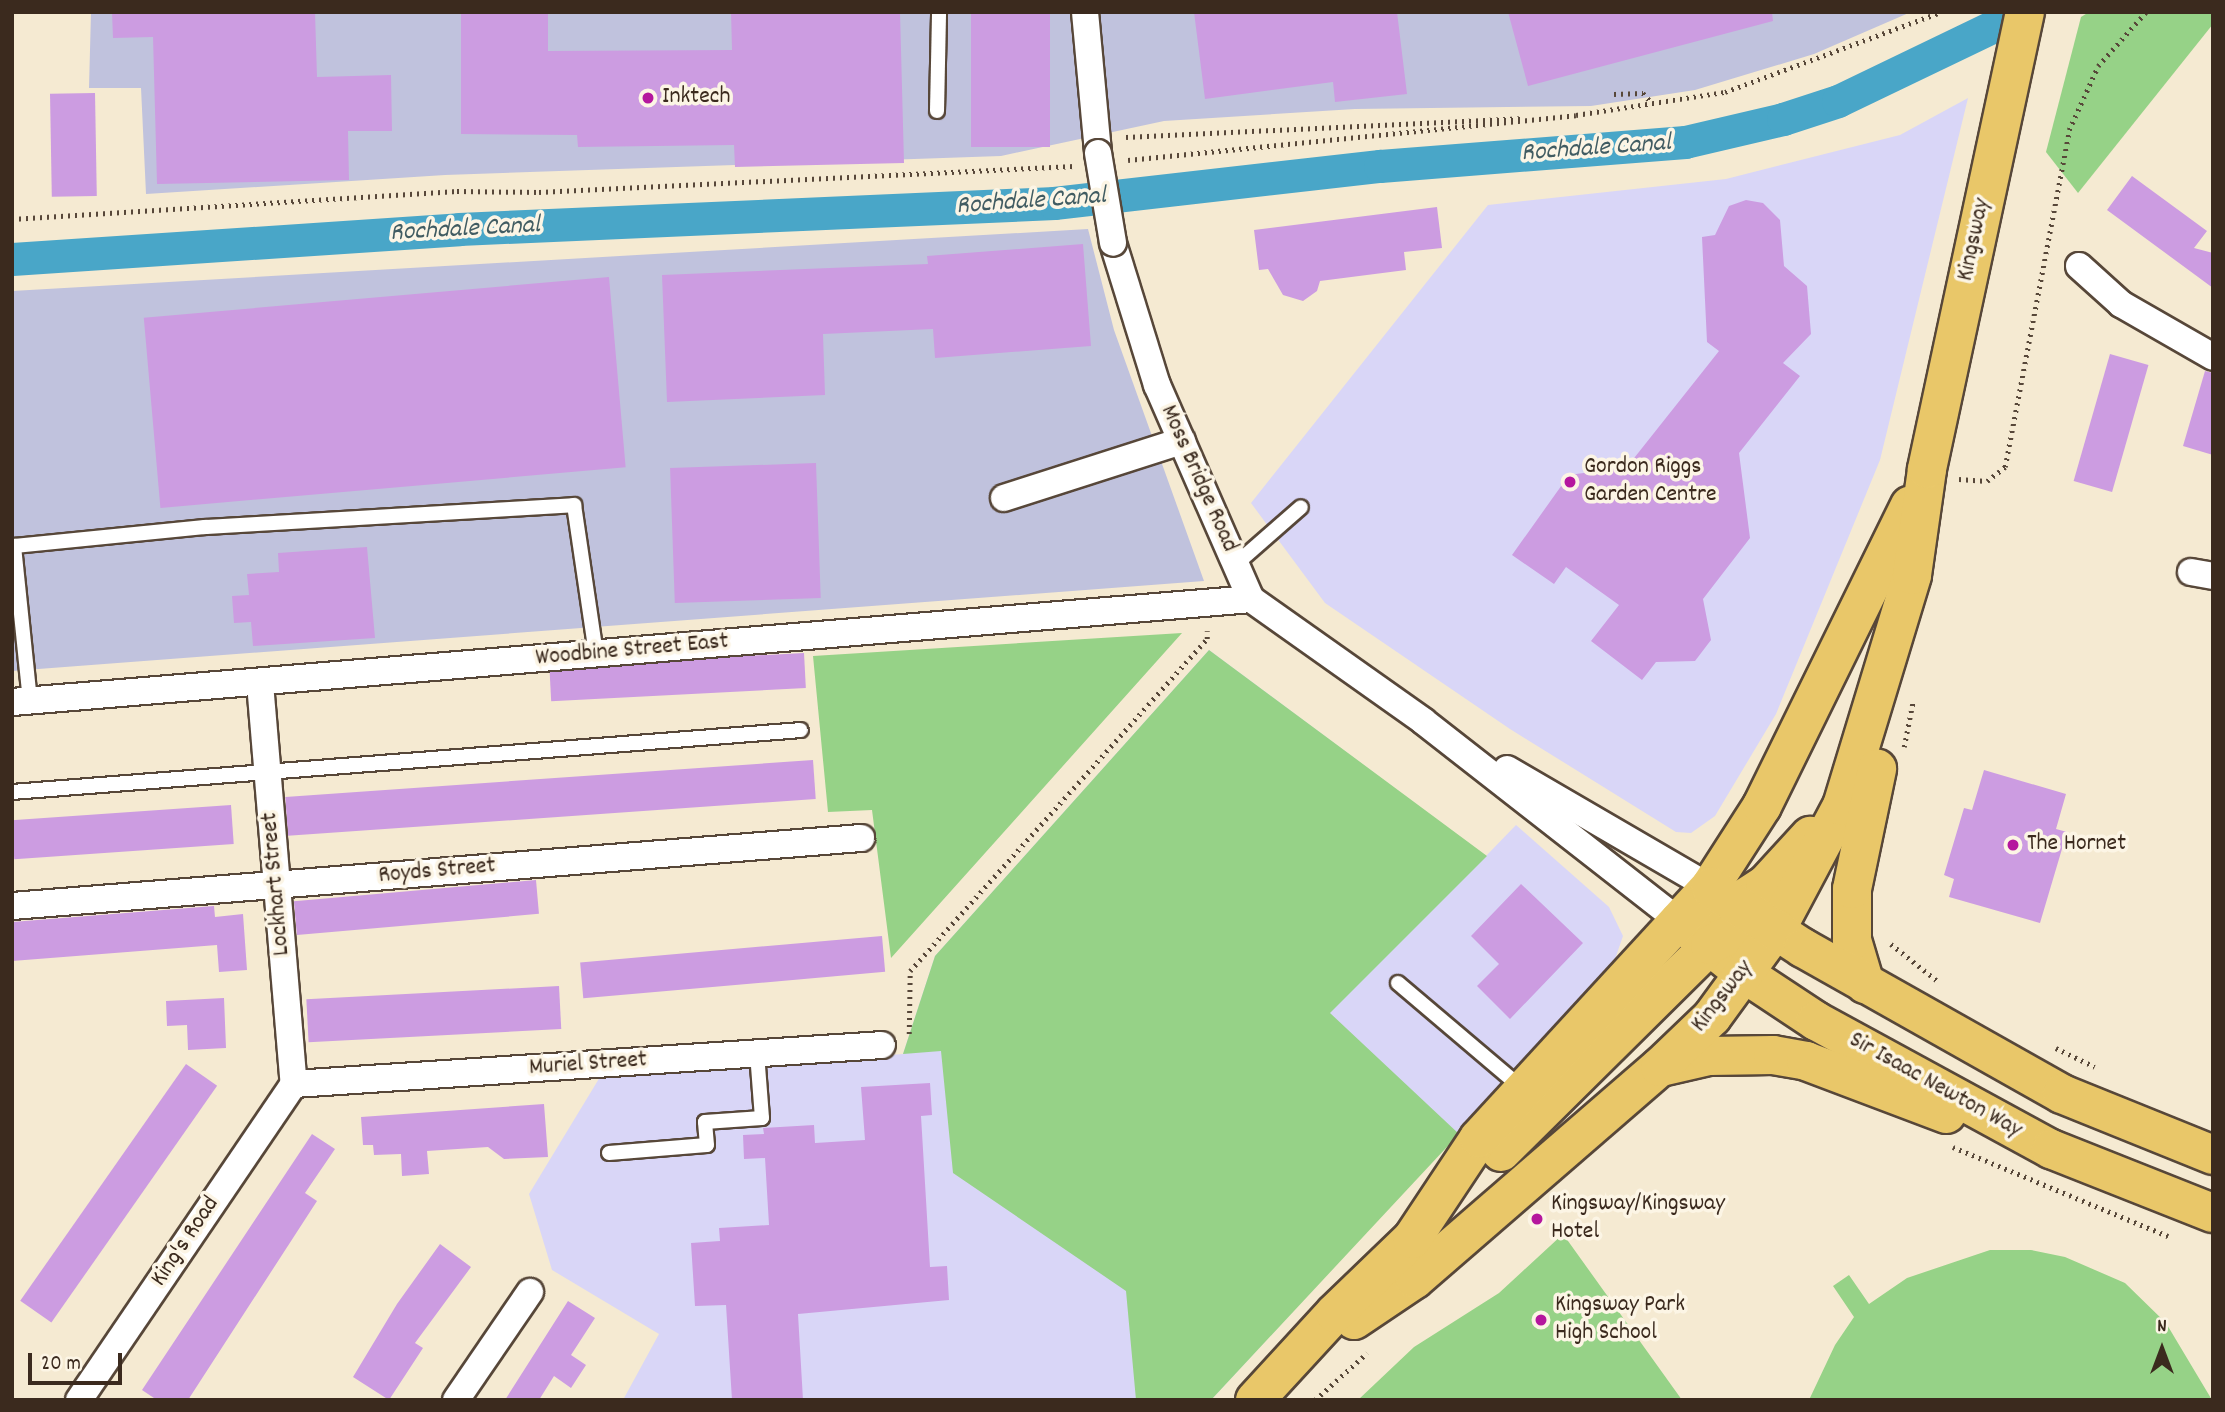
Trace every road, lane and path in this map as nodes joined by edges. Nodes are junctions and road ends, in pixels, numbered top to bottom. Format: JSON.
{"nodes":[{"id":1,"x":939,"y":12,"type":"edge"},
{"id":2,"x":1085,"y":12,"type":"edge"},
{"id":3,"x":1941,"y":12,"type":"edge"},
{"id":4,"x":2025,"y":12,"type":"edge"},
{"id":5,"x":1614,"y":94,"type":"dead end"},
{"id":6,"x":1652,"y":103,"type":"junction"},
{"id":7,"x":937,"y":111,"type":"dead end"},
{"id":8,"x":1576,"y":115,"type":"junction"},
{"id":9,"x":1098,"y":154,"type":"junction"},
{"id":10,"x":12,"y":219,"type":"edge"},
{"id":11,"x":2079,"y":266,"type":"dead end"},
{"id":12,"x":2213,"y":358,"type":"edge"},
{"id":13,"x":1182,"y":441,"type":"junction"},
{"id":14,"x":1927,"y":468,"type":"junction"},
{"id":15,"x":1004,"y":498,"type":"dead end"},
{"id":16,"x":1301,"y":507,"type":"dead end"},
{"id":17,"x":1236,"y":564,"type":"junction"},
{"id":18,"x":1912,"y":575,"type":"junction"},
{"id":19,"x":1251,"y":599,"type":"junction"},
{"id":20,"x":1208,"y":602,"type":"junction"},
{"id":21,"x":596,"y":654,"type":"junction"},
{"id":22,"x":260,"y":683,"type":"junction"},
{"id":23,"x":21,"y":702,"type":"edge"},
{"id":24,"x":1423,"y":721,"type":"junction"},
{"id":25,"x":801,"y":730,"type":"dead end"},
{"id":26,"x":1856,"y":759,"type":"junction"},
{"id":27,"x":268,"y":769,"type":"junction"},
{"id":28,"x":12,"y":792,"type":"edge"},
{"id":29,"x":861,"y":838,"type":"dead end"},
{"id":30,"x":277,"y":885,"type":"junction"},
{"id":31,"x":1724,"y":895,"type":"junction"},
{"id":32,"x":12,"y":906,"type":"edge"},
{"id":33,"x":1679,"y":921,"type":"junction"},
{"id":34,"x":1777,"y":928,"type":"junction"},
{"id":35,"x":1882,"y":936,"type":"dead end"},
{"id":36,"x":1710,"y":945,"type":"junction"},
{"id":37,"x":1742,"y":972,"type":"junction"},
{"id":38,"x":1398,"y":983,"type":"dead end"},
{"id":39,"x":1866,"y":984,"type":"junction"},
{"id":40,"x":1946,"y":987,"type":"dead end"},
{"id":41,"x":883,"y":1045,"type":"joint"},
{"id":42,"x":2052,"y":1046,"type":"dead end"},
{"id":43,"x":757,"y":1053,"type":"junction"},
{"id":44,"x":1660,"y":1067,"type":"junction"},
{"id":45,"x":2102,"y":1070,"type":"dead end"},
{"id":46,"x":294,"y":1084,"type":"junction"},
{"id":47,"x":1524,"y":1090,"type":"junction"},
{"id":48,"x":1948,"y":1145,"type":"dead end"},
{"id":49,"x":2051,"y":1149,"type":"junction"},
{"id":50,"x":609,"y":1153,"type":"dead end"},
{"id":51,"x":2213,"y":1155,"type":"edge"},
{"id":52,"x":2213,"y":1213,"type":"edge"},
{"id":53,"x":2170,"y":1237,"type":"dead end"},
{"id":54,"x":1412,"y":1239,"type":"junction"},
{"id":55,"x":530,"y":1292,"type":"dead end"},
{"id":56,"x":1377,"y":1343,"type":"dead end"},
{"id":57,"x":1285,"y":1366,"type":"junction"},
{"id":58,"x":79,"y":1400,"type":"edge"},
{"id":59,"x":456,"y":1400,"type":"edge"},
{"id":60,"x":1255,"y":1400,"type":"edge"},
{"id":61,"x":1315,"y":1400,"type":"edge"}],
"edges":[{"from":1,"to":7,"type":"lane"},
{"from":2,"to":9,"type":"street","name":"Moss Bridge Road"},
{"from":3,"to":6,"type":"path"},
{"from":4,"to":14,"type":"main road","name":"Kingsway"},
{"from":5,"to":6,"type":"path"},
{"from":6,"to":8,"type":"path"},
{"from":8,"to":9,"type":"path"},
{"from":8,"to":9,"type":"path"},
{"from":9,"to":10,"type":"path"},
{"from":9,"to":13,"type":"street","name":"Moss Bridge Road","bridge":true},
{"from":11,"to":12,"type":"street"},
{"from":13,"to":15,"type":"street"},
{"from":13,"to":17,"type":"street","name":"Moss Bridge Road"},
{"from":14,"to":18,"type":"main road","name":"Kingsway"},
{"from":14,"to":31,"type":"main road","name":"Kingsway"},
{"from":16,"to":17,"type":"lane"},
{"from":17,"to":19,"type":"street","name":"Moss Bridge Road"},
{"from":18,"to":26,"type":"main road","name":"Kingsway"},
{"from":18,"to":39,"type":"main road"},
{"from":19,"to":20,"type":"street","name":"Woodbine Street East"},
{"from":19,"to":24,"type":"street"},
{"from":20,"to":21,"type":"street","name":"Woodbine Street East"},
{"from":20,"to":41,"type":"path"},
{"from":21,"to":22,"type":"street","name":"Woodbine Street East"},
{"from":21,"to":23,"type":"lane"},
{"from":22,"to":23,"type":"street","name":"Woodbine Street East"},
{"from":22,"to":27,"type":"street","name":"Lockhart Street"},
{"from":24,"to":31,"type":"street"},
{"from":24,"to":33,"type":"street"},
{"from":25,"to":27,"type":"lane"},
{"from":26,"to":31,"type":"main road"},
{"from":26,"to":34,"type":"main road","name":"Kingsway"},
{"from":27,"to":28,"type":"lane"},
{"from":27,"to":30,"type":"street","name":"Lockhart Street"},
{"from":29,"to":30,"type":"street","name":"Royds Street"},
{"from":30,"to":32,"type":"street","name":"Royds Street"},
{"from":30,"to":46,"type":"street","name":"Lockhart Street"},
{"from":31,"to":33,"type":"main road","name":"Kingsway"},
{"from":31,"to":34,"type":"main road"},
{"from":33,"to":36,"type":"main road","name":"Sir Isaac Newton Way"},
{"from":33,"to":47,"type":"main road","name":"Kingsway"},
{"from":34,"to":36,"type":"main road"},
{"from":34,"to":37,"type":"main road","name":"Kingsway"},
{"from":34,"to":39,"type":"main road"},
{"from":35,"to":40,"type":"path"},
{"from":36,"to":37,"type":"main road","name":"Sir Isaac Newton Way"},
{"from":36,"to":54,"type":"main road"},
{"from":37,"to":44,"type":"main road","name":"Kingsway"},
{"from":37,"to":49,"type":"main road","name":"Sir Isaac Newton Way"},
{"from":38,"to":47,"type":"lane"},
{"from":39,"to":51,"type":"main road"},
{"from":41,"to":43,"type":"street","name":"Muriel Street"},
{"from":42,"to":45,"type":"path"},
{"from":43,"to":46,"type":"street","name":"Muriel Street"},
{"from":43,"to":50,"type":"lane"},
{"from":44,"to":49,"type":"main road"},
{"from":44,"to":57,"type":"main road","name":"Kingsway"},
{"from":46,"to":58,"type":"street","name":"King's Road"},
{"from":47,"to":54,"type":"main road","name":"Kingsway"},
{"from":48,"to":53,"type":"path"},
{"from":49,"to":52,"type":"main road","name":"Sir Isaac Newton Way"},
{"from":54,"to":57,"type":"main road","name":"Kingsway"},
{"from":55,"to":59,"type":"street"},
{"from":56,"to":61,"type":"path"},
{"from":57,"to":60,"type":"main road","name":"Kingsway"}]}
